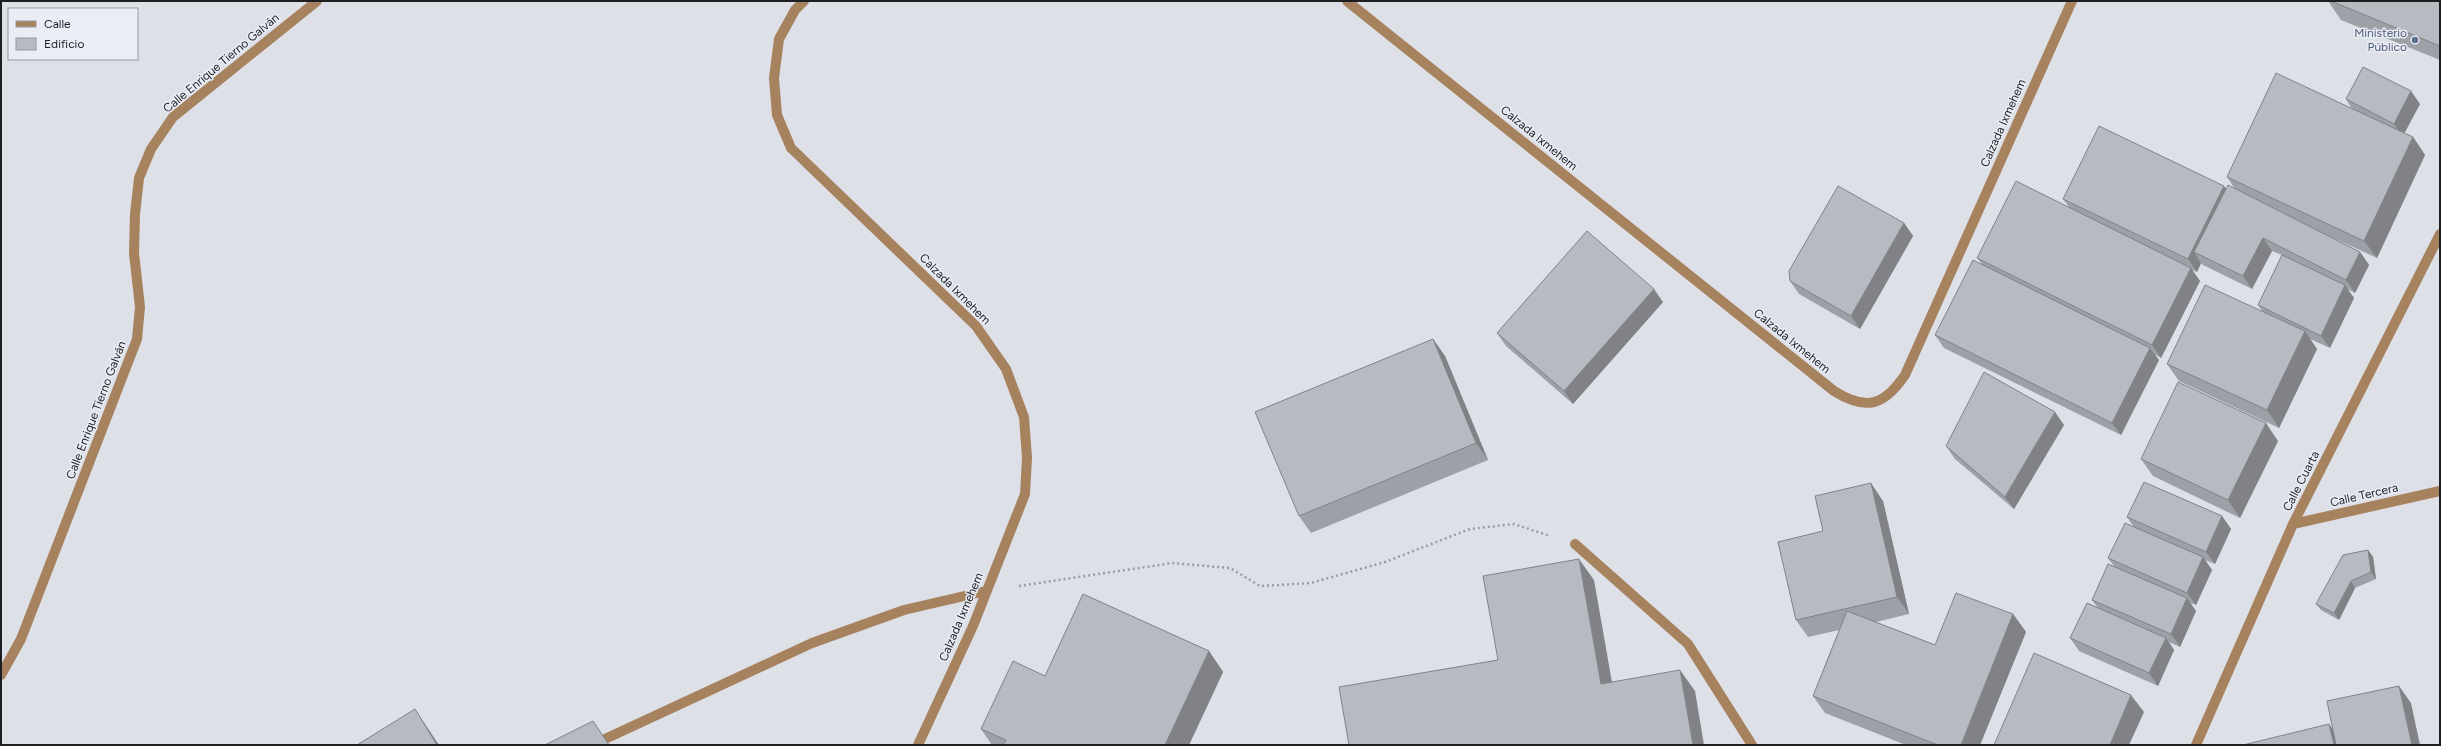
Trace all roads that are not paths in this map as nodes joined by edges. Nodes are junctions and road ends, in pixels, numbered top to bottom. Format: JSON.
{"nodes":[{"id":1,"x":317,"y":1,"type":"edge"},
{"id":2,"x":804,"y":1,"type":"edge"},
{"id":3,"x":1346,"y":1,"type":"edge"},
{"id":4,"x":2072,"y":1,"type":"edge"},
{"id":5,"x":2440,"y":234,"type":"edge"},
{"id":6,"x":2440,"y":491,"type":"edge"},
{"id":7,"x":2293,"y":524,"type":"junction"},
{"id":8,"x":1575,"y":544,"type":"road end"},
{"id":9,"x":986,"y":591,"type":"junction"},
{"id":10,"x":1,"y":675,"type":"edge"},
{"id":11,"x":592,"y":745,"type":"edge"},
{"id":12,"x":918,"y":745,"type":"edge"},
{"id":13,"x":1752,"y":745,"type":"edge"},
{"id":14,"x":2196,"y":745,"type":"edge"}],
"edges":[{"from":1,"to":10,"type":"street","name":"Calle Enrique Tierno Galván"},
{"from":2,"to":9,"type":"street","name":"Calzada Ixmehem"},
{"from":3,"to":4,"type":"street","name":"Calzada Ixmehem"},
{"from":5,"to":7,"type":"street","name":"Calle Cuarta"},
{"from":6,"to":7,"type":"street","name":"Calle Tercera"},
{"from":7,"to":14,"type":"street","name":"Calle Cuarta"},
{"from":8,"to":13,"type":"street"},
{"from":9,"to":11,"type":"street"},
{"from":9,"to":12,"type":"street","name":"Calzada Ixmehem"}]}
